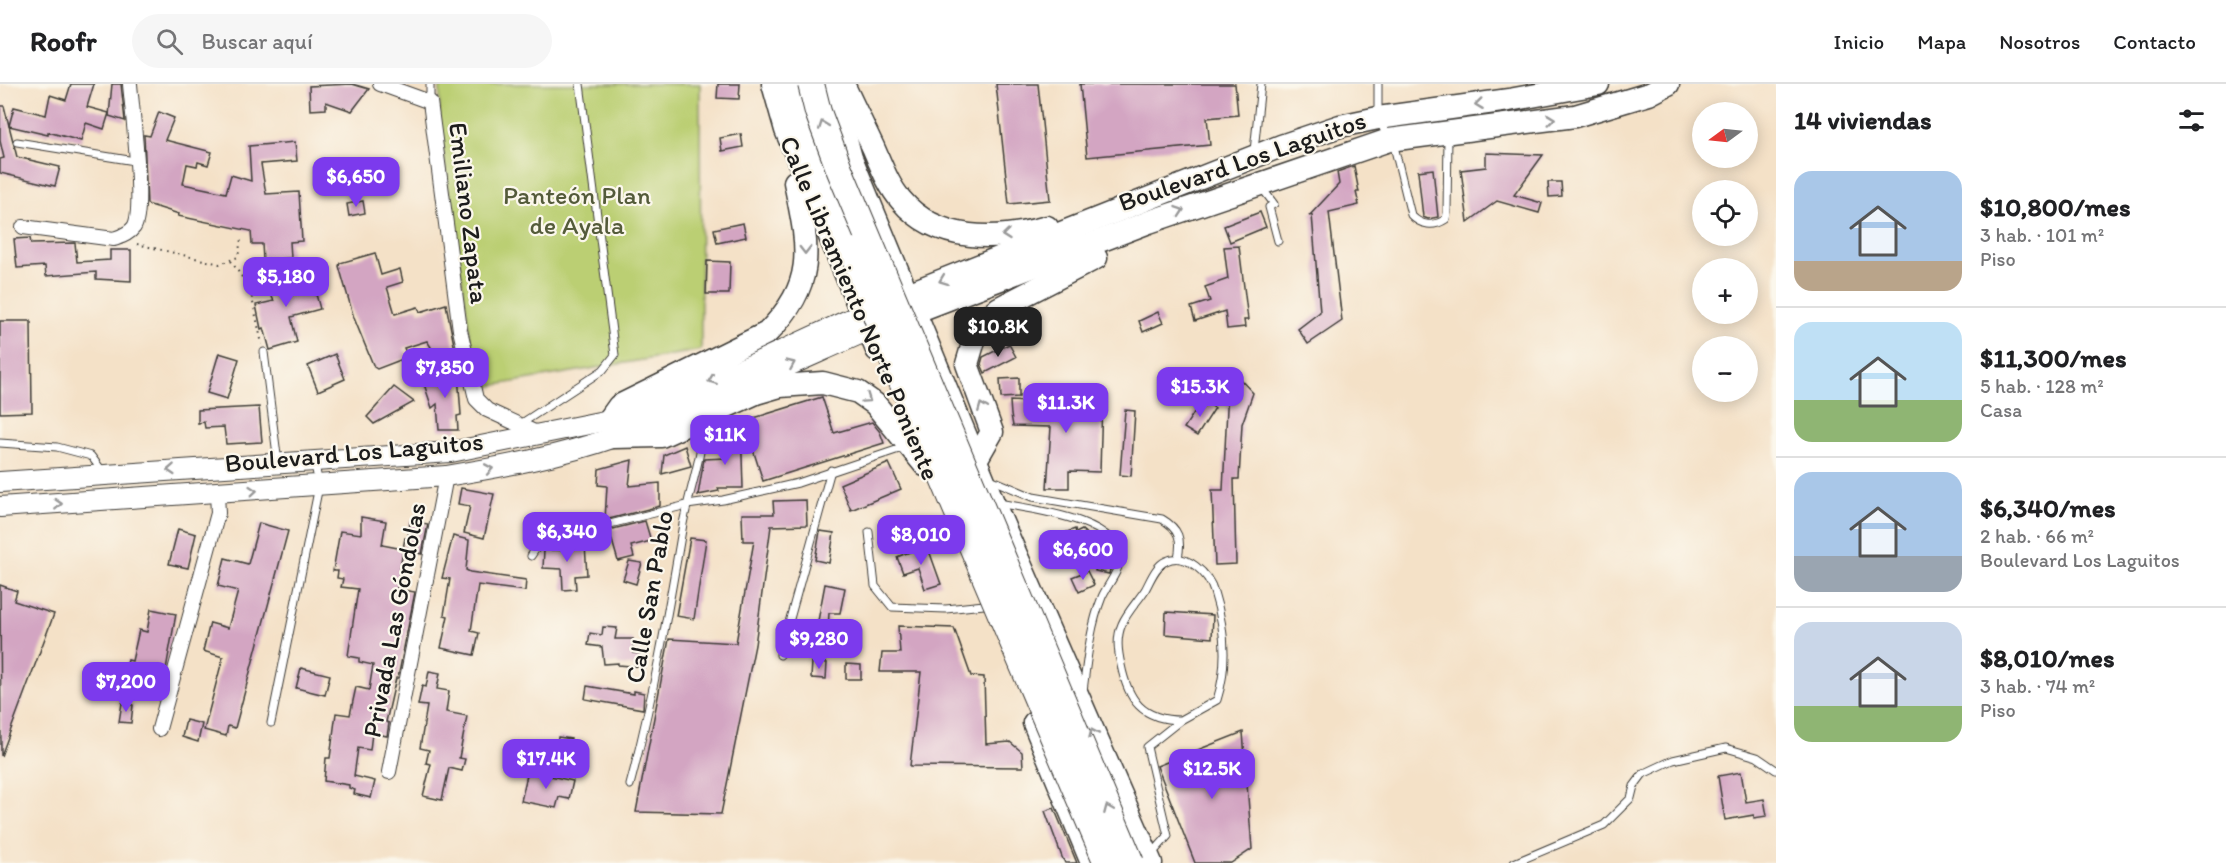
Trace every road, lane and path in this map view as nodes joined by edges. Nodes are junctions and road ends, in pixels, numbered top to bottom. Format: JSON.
{"nodes":[{"id":1,"x":130,"y":84,"type":"edge"},
{"id":2,"x":380,"y":84,"type":"edge"},
{"id":3,"x":430,"y":84,"type":"edge"},
{"id":4,"x":580,"y":84,"type":"edge"},
{"id":5,"x":773,"y":84,"type":"edge"},
{"id":6,"x":789,"y":84,"type":"edge"},
{"id":7,"x":811,"y":84,"type":"edge"},
{"id":8,"x":831,"y":84,"type":"edge"},
{"id":9,"x":843,"y":84,"type":"edge"},
{"id":10,"x":1260,"y":84,"type":"edge"},
{"id":11,"x":1378,"y":84,"type":"edge"},
{"id":12,"x":1598,"y":84,"type":"edge"},
{"id":13,"x":1668,"y":84,"type":"edge"},
{"id":14,"x":430,"y":102,"type":"junction"},
{"id":15,"x":1378,"y":118,"type":"junction"},
{"id":16,"x":786,"y":130,"type":"junction"},
{"id":17,"x":1448,"y":132,"type":"junction"},
{"id":18,"x":1391,"y":140,"type":"junction"},
{"id":19,"x":17,"y":142,"type":"dead end"},
{"id":20,"x":1253,"y":157,"type":"junction"},
{"id":21,"x":135,"y":161,"type":"junction"},
{"id":22,"x":1256,"y":184,"type":"junction"},
{"id":23,"x":1143,"y":200,"type":"junction"},
{"id":24,"x":1149,"y":222,"type":"junction"},
{"id":25,"x":23,"y":227,"type":"dead end"},
{"id":26,"x":114,"y":238,"type":"junction"},
{"id":27,"x":241,"y":239,"type":"dead end"},
{"id":28,"x":1278,"y":241,"type":"dead end"},
{"id":29,"x":231,"y":260,"type":"junction"},
{"id":30,"x":910,"y":303,"type":"junction"},
{"id":31,"x":865,"y":322,"type":"junction"},
{"id":32,"x":264,"y":352,"type":"joint"},
{"id":33,"x":704,"y":416,"type":"junction"},
{"id":34,"x":519,"y":425,"type":"junction"},
{"id":35,"x":611,"y":429,"type":"junction"},
{"id":36,"x":540,"y":434,"type":"junction"},
{"id":37,"x":0,"y":443,"type":"edge"},
{"id":38,"x":910,"y":446,"type":"junction"},
{"id":39,"x":315,"y":461,"type":"junction"},
{"id":40,"x":278,"y":463,"type":"junction"},
{"id":41,"x":925,"y":465,"type":"junction"},
{"id":42,"x":980,"y":467,"type":"junction"},
{"id":43,"x":831,"y":470,"type":"junction"},
{"id":44,"x":105,"y":475,"type":"junction"},
{"id":45,"x":446,"y":476,"type":"junction"},
{"id":46,"x":0,"y":482,"type":"edge"},
{"id":47,"x":318,"y":486,"type":"junction"},
{"id":48,"x":217,"y":494,"type":"junction"},
{"id":49,"x":993,"y":502,"type":"junction"},
{"id":50,"x":687,"y":505,"type":"junction"},
{"id":51,"x":0,"y":507,"type":"edge"},
{"id":52,"x":869,"y":532,"type":"dead end"},
{"id":53,"x":531,"y":556,"type":"dead end"},
{"id":54,"x":1178,"y":558,"type":"junction"},
{"id":55,"x":984,"y":605,"type":"junction"},
{"id":56,"x":780,"y":655,"type":"dead end"},
{"id":57,"x":1081,"y":705,"type":"junction"},
{"id":58,"x":1181,"y":720,"type":"junction"},
{"id":59,"x":271,"y":723,"type":"dead end"},
{"id":60,"x":159,"y":729,"type":"dead end"},
{"id":61,"x":1776,"y":770,"type":"edge"},
{"id":62,"x":389,"y":772,"type":"dead end"},
{"id":63,"x":630,"y":786,"type":"dead end"},
{"id":64,"x":1143,"y":861,"type":"edge"},
{"id":65,"x":1092,"y":863,"type":"edge"},
{"id":66,"x":1107,"y":863,"type":"edge"},
{"id":67,"x":1514,"y":863,"type":"edge"}],
"edges":[{"from":1,"to":21,"type":"street"},
{"from":2,"to":14,"type":"street"},
{"from":3,"to":14,"type":"lane"},
{"from":4,"to":34,"type":"lane"},
{"from":5,"to":16,"type":"main road","name":"Calle Libramiento Norte Poniente"},
{"from":6,"to":66,"type":"highway","name":"Calle Libramiento Norte Poniente","bridge":true},
{"from":64,"to":7,"type":"highway","name":"Calle Libramiento Norte Poniente","one_way":true,"bridge":true},
{"from":8,"to":30,"type":"main road","name":"Calle Libramiento Norte Poniente"},
{"from":23,"to":9,"type":"main road","one_way":true},
{"from":10,"to":20,"type":"lane"},
{"from":11,"to":15,"type":"lane"},
{"from":12,"to":15,"type":"main road","name":"Boulevard Los Laguitos","one_way":true},
{"from":17,"to":13,"type":"main road","name":"Boulevard Los Laguitos","one_way":true},
{"from":14,"to":34,"type":"street","name":"Emiliano Zapata"},
{"from":15,"to":18,"type":"lane"},
{"from":15,"to":20,"type":"main road","name":"Boulevard Los Laguitos"},
{"from":16,"to":31,"type":"main road","name":"Calle Libramiento Norte Poniente"},
{"from":16,"to":35,"type":"main road","one_way":true},
{"from":17,"to":18,"type":"main road","name":"Boulevard Los Laguitos"},
{"from":17,"to":18,"type":"lane"},
{"from":18,"to":22,"type":"main road","name":"Boulevard Los Laguitos"},
{"from":19,"to":21,"type":"lane"},
{"from":20,"to":23,"type":"main road","name":"Boulevard Los Laguitos"},
{"from":21,"to":26,"type":"street"},
{"from":24,"to":22,"type":"main road","name":"Boulevard Los Laguitos","one_way":true},
{"from":22,"to":28,"type":"lane"},
{"from":23,"to":30,"type":"main road","name":"Boulevard Los Laguitos","one_way":true},
{"from":24,"to":30,"type":"main road","name":"Boulevard Los Laguitos"},
{"from":42,"to":24,"type":"main road","one_way":true},
{"from":25,"to":26,"type":"street"},
{"from":26,"to":29,"type":"path"},
{"from":27,"to":29,"type":"path"},
{"from":29,"to":32,"type":"path"},
{"from":30,"to":31,"type":"main road"},
{"from":30,"to":42,"type":"main road","name":"Calle Libramiento Norte Poniente"},
{"from":31,"to":35,"type":"main road","name":"Boulevard Los Laguitos"},
{"from":31,"to":41,"type":"main road","name":"Calle Libramiento Norte Poniente"},
{"from":32,"to":40,"type":"lane"},
{"from":33,"to":35,"type":"main road"},
{"from":33,"to":38,"type":"main road","one_way":true},
{"from":33,"to":50,"type":"lane","name":"Calle San Pablo"},
{"from":34,"to":36,"type":"street","name":"Emiliano Zapata"},
{"from":35,"to":36,"type":"main road"},
{"from":45,"to":35,"type":"main road","name":"Boulevard Los Laguitos","one_way":true},
{"from":36,"to":39,"type":"main road"},
{"from":37,"to":44,"type":"lane"},
{"from":38,"to":41,"type":"main road"},
{"from":38,"to":43,"type":"lane"},
{"from":39,"to":40,"type":"main road"},
{"from":39,"to":47,"type":"lane"},
{"from":40,"to":44,"type":"main road","one_way":true},
{"from":41,"to":55,"type":"main road","name":"Calle Libramiento Norte Poniente"},
{"from":42,"to":49,"type":"main road","name":"Calle Libramiento Norte Poniente"},
{"from":42,"to":54,"type":"lane"},
{"from":43,"to":50,"type":"lane"},
{"from":43,"to":56,"type":"lane"},
{"from":44,"to":46,"type":"main road"},
{"from":45,"to":47,"type":"main road","name":"Boulevard Los Laguitos"},
{"from":45,"to":62,"type":"street","name":"Privada Las Góndolas"},
{"from":48,"to":47,"type":"main road","name":"Boulevard Los Laguitos","one_way":true},
{"from":47,"to":59,"type":"lane"},
{"from":51,"to":48,"type":"main road","name":"Boulevard Los Laguitos","one_way":true},
{"from":48,"to":60,"type":"street"},
{"from":49,"to":57,"type":"main road","name":"Calle Libramiento Norte Poniente"},
{"from":49,"to":57,"type":"lane"},
{"from":50,"to":53,"type":"lane"},
{"from":50,"to":63,"type":"lane","name":"Calle San Pablo"},
{"from":52,"to":55,"type":"lane"},
{"from":54,"to":58,"type":"lane"},
{"from":54,"to":58,"type":"lane"},
{"from":55,"to":65,"type":"main road","name":"Calle Libramiento Norte Poniente"},
{"from":64,"to":57,"type":"main road","name":"Calle Libramiento Norte Poniente","one_way":true},
{"from":58,"to":64,"type":"lane"},
{"from":61,"to":67,"type":"lane"}]}
